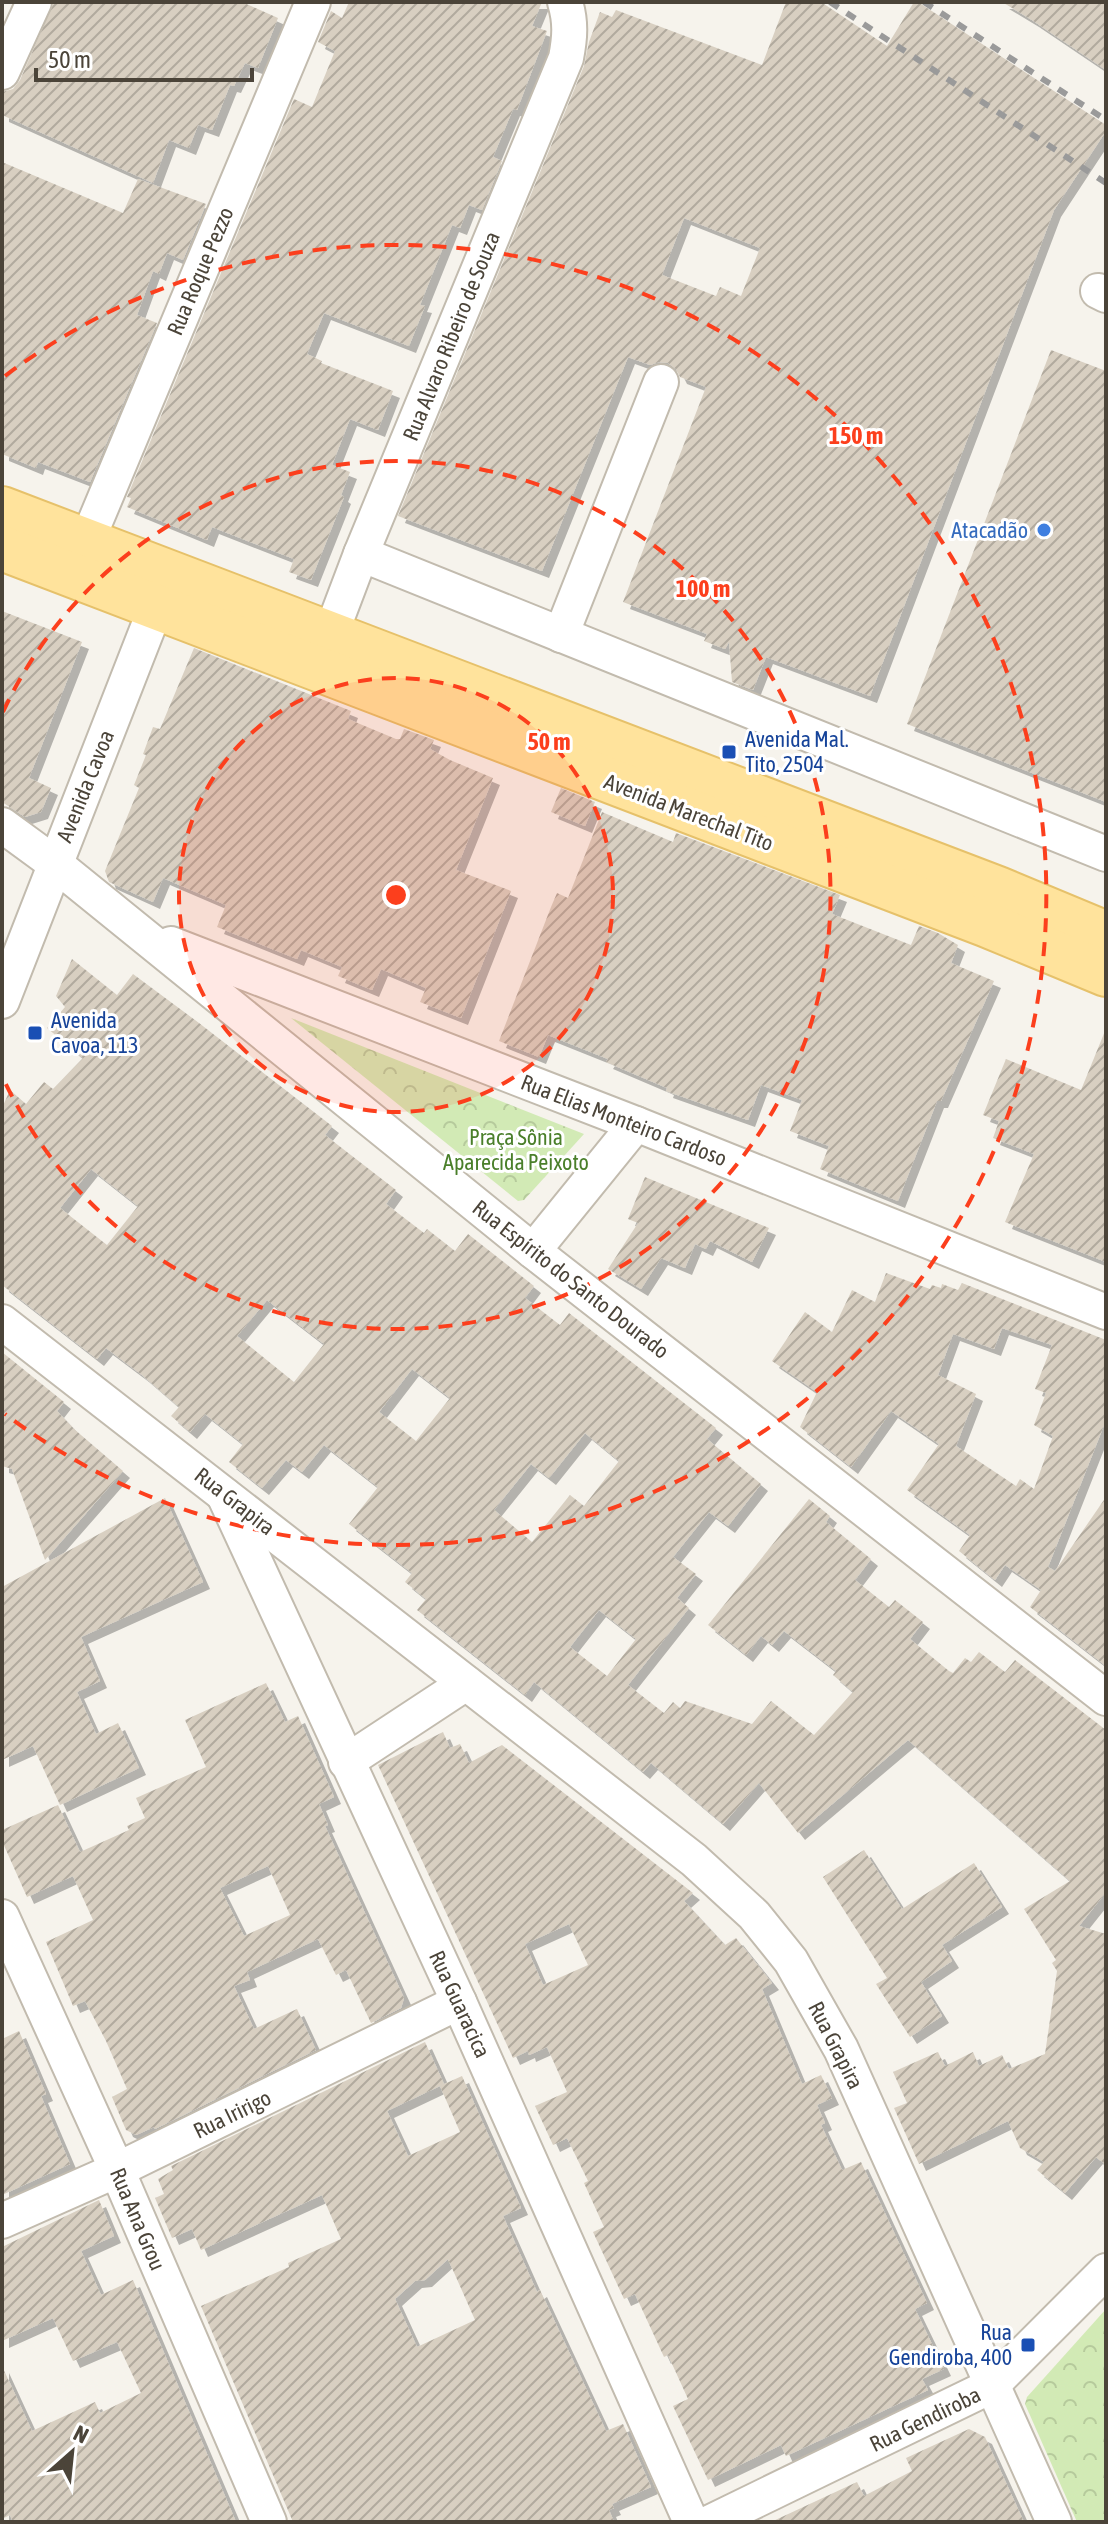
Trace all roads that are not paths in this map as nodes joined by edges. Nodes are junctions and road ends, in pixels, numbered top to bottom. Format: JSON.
{"nodes":[{"id":1,"x":34,"y":2,"type":"edge"},
{"id":2,"x":313,"y":2,"type":"edge"},
{"id":3,"x":565,"y":2,"type":"edge"},
{"id":4,"x":2,"y":72,"type":"edge"},
{"id":5,"x":661,"y":382,"type":"dead end"},
{"id":6,"x":2,"y":509,"type":"edge"},
{"id":7,"x":87,"y":541,"type":"junction"},
{"id":8,"x":2,"y":548,"type":"edge"},
{"id":9,"x":361,"y":554,"type":"junction"},
{"id":10,"x":163,"y":589,"type":"junction"},
{"id":11,"x":561,"y":635,"type":"junction"},
{"id":12,"x":324,"y":651,"type":"junction"},
{"id":13,"x":2,"y":825,"type":"edge"},
{"id":14,"x":1106,"y":854,"type":"edge"},
{"id":15,"x":54,"y":863,"type":"junction"},
{"id":16,"x":140,"y":933,"type":"junction"},
{"id":17,"x":1106,"y":934,"type":"edge"},
{"id":18,"x":1106,"y":974,"type":"edge"},
{"id":19,"x":2,"y":1001,"type":"edge"},
{"id":20,"x":636,"y":1124,"type":"junction"},
{"id":21,"x":533,"y":1251,"type":"junction"},
{"id":22,"x":1106,"y":1312,"type":"edge"},
{"id":23,"x":2,"y":1322,"type":"edge"},
{"id":24,"x":222,"y":1490,"type":"junction"},
{"id":25,"x":466,"y":1683,"type":"junction"},
{"id":26,"x":1106,"y":1698,"type":"edge"},
{"id":27,"x":346,"y":1762,"type":"junction"},
{"id":28,"x":2,"y":1917,"type":"edge"},
{"id":29,"x":459,"y":2002,"type":"junction"},
{"id":30,"x":117,"y":2170,"type":"junction"},
{"id":31,"x":2,"y":2221,"type":"edge"},
{"id":32,"x":1106,"y":2271,"type":"edge"},
{"id":33,"x":991,"y":2386,"type":"junction"},
{"id":34,"x":269,"y":2522,"type":"edge"},
{"id":35,"x":691,"y":2522,"type":"edge"},
{"id":36,"x":711,"y":2522,"type":"edge"},
{"id":37,"x":1054,"y":2522,"type":"edge"}],
"edges":[{"from":1,"to":4,"type":"street"},
{"from":2,"to":7,"type":"street","name":"Rua Roque Pezzo"},
{"from":3,"to":9,"type":"street","name":"Rua Alvaro Ribeiro de Souza"},
{"from":5,"to":11,"type":"street"},
{"from":6,"to":7,"type":"main road","name":"Avenida Marechal Tito"},
{"from":7,"to":10,"type":"main road","name":"Avenida Marechal Tito"},
{"from":8,"to":10,"type":"main road","name":"Avenida Marechal Tito"},
{"from":9,"to":11,"type":"street"},
{"from":9,"to":12,"type":"street","name":"Rua Alvaro Ribeiro de Souza"},
{"from":10,"to":12,"type":"main road","name":"Avenida Marechal Tito"},
{"from":10,"to":15,"type":"street","name":"Avenida Cavoa"},
{"from":11,"to":14,"type":"street"},
{"from":12,"to":17,"type":"main road","name":"Avenida Marechal Tito"},
{"from":12,"to":18,"type":"main road","name":"Avenida Marechal Tito"},
{"from":13,"to":15,"type":"street","name":"Rua Espírito do Santo Dourado"},
{"from":15,"to":16,"type":"street","name":"Rua Espírito do Santo Dourado"},
{"from":15,"to":19,"type":"street","name":"Avenida Cavoa"},
{"from":16,"to":20,"type":"street","name":"Rua Elias Monteiro Cardoso"},
{"from":16,"to":21,"type":"street","name":"Rua Espírito do Santo Dourado"},
{"from":20,"to":21,"type":"street"},
{"from":20,"to":22,"type":"street","name":"Rua Elias Monteiro Cardoso"},
{"from":21,"to":26,"type":"street","name":"Rua Espírito do Santo Dourado"},
{"from":23,"to":24,"type":"street","name":"Rua Grapira"},
{"from":24,"to":25,"type":"street","name":"Rua Grapira"},
{"from":24,"to":27,"type":"street","name":"Rua Guaracica"},
{"from":25,"to":27,"type":"street"},
{"from":25,"to":33,"type":"street","name":"Rua Grapira"},
{"from":27,"to":29,"type":"street","name":"Rua Guaracica"},
{"from":28,"to":30,"type":"street","name":"Rua Ana Grou"},
{"from":29,"to":30,"type":"street","name":"Rua Iririgo"},
{"from":29,"to":35,"type":"street","name":"Rua Guaracica"},
{"from":30,"to":31,"type":"street","name":"Rua Iririgo"},
{"from":30,"to":34,"type":"street","name":"Rua Ana Grou"},
{"from":32,"to":33,"type":"street","name":"Rua Gendiroba"},
{"from":33,"to":36,"type":"street","name":"Rua Gendiroba"},
{"from":33,"to":37,"type":"street","name":"Rua Grapira"}]}
